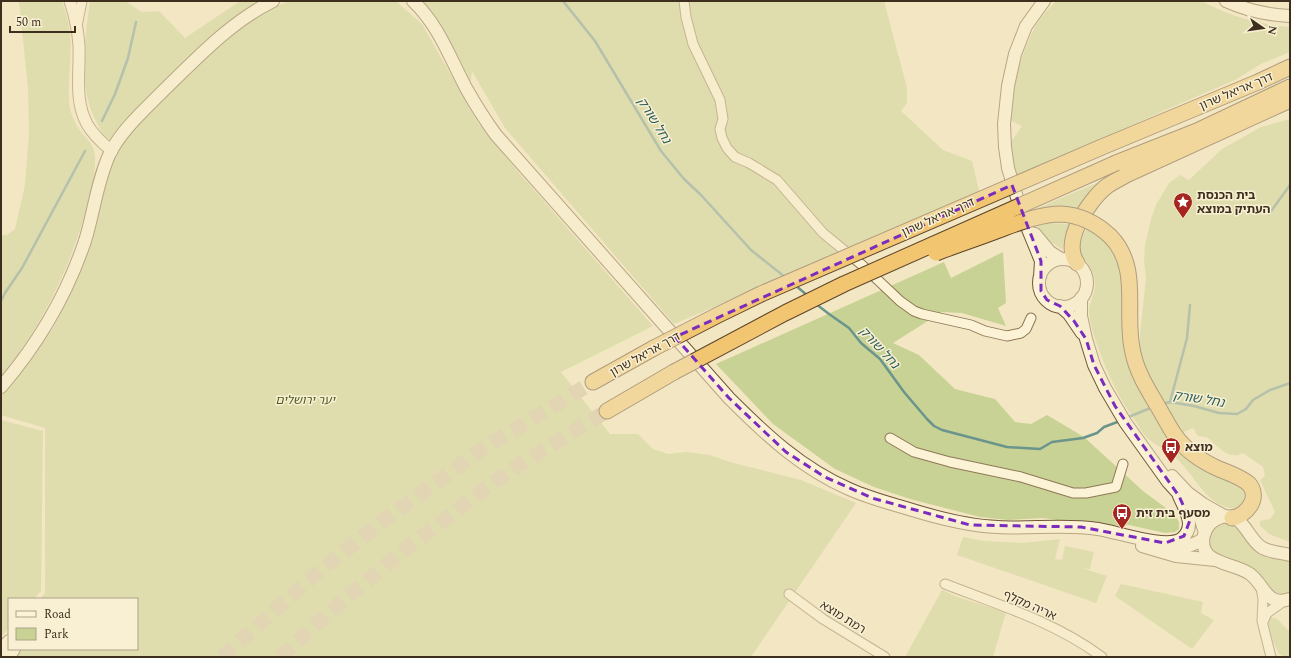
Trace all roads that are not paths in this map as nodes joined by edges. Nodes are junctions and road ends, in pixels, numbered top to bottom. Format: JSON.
{"nodes":[{"id":1,"x":70,"y":1,"type":"edge"},
{"id":2,"x":82,"y":1,"type":"edge"},
{"id":3,"x":273,"y":1,"type":"edge"},
{"id":4,"x":413,"y":1,"type":"edge"},
{"id":5,"x":684,"y":1,"type":"edge"},
{"id":6,"x":1044,"y":1,"type":"edge"},
{"id":7,"x":1226,"y":1,"type":"edge"},
{"id":8,"x":1290,"y":16,"type":"edge"},
{"id":9,"x":77,"y":26,"type":"junction"},
{"id":10,"x":1290,"y":67,"type":"edge"},
{"id":11,"x":1290,"y":87,"type":"edge"},
{"id":12,"x":1290,"y":100,"type":"edge"},
{"id":13,"x":112,"y":151,"type":"junction"},
{"id":14,"x":1022,"y":217,"type":"junction"},
{"id":15,"x":1061,"y":259,"type":"junction"},
{"id":16,"x":1076,"y":263,"type":"junction"},
{"id":17,"x":1040,"y":277,"type":"junction"},
{"id":18,"x":844,"y":284,"type":"junction"},
{"id":19,"x":1081,"y":298,"type":"junction"},
{"id":20,"x":1060,"y":306,"type":"junction"},
{"id":21,"x":1032,"y":318,"type":"dead end"},
{"id":22,"x":1086,"y":339,"type":"junction"},
{"id":23,"x":593,"y":382,"type":"tunnel mouth"},
{"id":24,"x":1,"y":387,"type":"edge"},
{"id":25,"x":607,"y":411,"type":"tunnel mouth"},
{"id":26,"x":890,"y":438,"type":"dead end"},
{"id":27,"x":1146,"y":451,"type":"junction"},
{"id":28,"x":1123,"y":464,"type":"dead end"},
{"id":29,"x":1179,"y":496,"type":"junction"},
{"id":30,"x":1229,"y":517,"type":"junction"},
{"id":31,"x":1053,"y":527,"type":"junction"},
{"id":32,"x":1204,"y":534,"type":"junction"},
{"id":33,"x":1145,"y":539,"type":"junction"},
{"id":34,"x":1290,"y":556,"type":"edge"},
{"id":35,"x":1215,"y":560,"type":"junction"},
{"id":36,"x":944,"y":584,"type":"dead end"},
{"id":37,"x":1261,"y":586,"type":"junction"},
{"id":38,"x":789,"y":594,"type":"dead end"},
{"id":39,"x":1287,"y":600,"type":"edge"},
{"id":40,"x":1263,"y":629,"type":"junction"},
{"id":41,"x":8,"y":642,"type":"edge"},
{"id":42,"x":1,"y":650,"type":"edge"},
{"id":43,"x":885,"y":657,"type":"edge"},
{"id":44,"x":1102,"y":657,"type":"edge"},
{"id":45,"x":1271,"y":657,"type":"edge"}],
"edges":[{"from":1,"to":9,"type":"street"},
{"from":2,"to":9,"type":"street"},
{"from":3,"to":13,"type":"main road"},
{"from":4,"to":31,"type":"main road"},
{"from":5,"to":21,"type":"street"},
{"from":6,"to":14,"type":"main road"},
{"from":7,"to":8,"type":"main road"},
{"from":9,"to":13,"type":"street"},
{"from":10,"to":23,"type":"highway","name":"דרך אריאל שרון","bridge":true},
{"from":11,"to":18,"type":"highway","name":"דרך אריאל שרון","bridge":true},
{"from":12,"to":16,"type":"highway"},
{"from":13,"to":24,"type":"main road"},
{"from":14,"to":15,"type":"main road"},
{"from":14,"to":17,"type":"main road"},
{"from":15,"to":16,"type":"main road"},
{"from":15,"to":17,"type":"main road"},
{"from":16,"to":19,"type":"main road"},
{"from":17,"to":20,"type":"main road"},
{"from":18,"to":25,"type":"highway","name":"דרך אריאל שרון","bridge":true},
{"from":18,"to":30,"type":"highway","bridge":true},
{"from":19,"to":20,"type":"main road"},
{"from":19,"to":22,"type":"main road"},
{"from":20,"to":22,"type":"main road"},
{"from":22,"to":27,"type":"main road"},
{"from":26,"to":28,"type":"street"},
{"from":27,"to":29,"type":"main road"},
{"from":27,"to":30,"type":"main road"},
{"from":29,"to":32,"type":"main road"},
{"from":29,"to":33,"type":"main road"},
{"from":30,"to":32,"type":"main road"},
{"from":30,"to":34,"type":"main road"},
{"from":31,"to":33,"type":"main road"},
{"from":31,"to":35,"type":"main road"},
{"from":32,"to":33,"type":"main road"},
{"from":32,"to":35,"type":"main road"},
{"from":35,"to":37,"type":"main road"},
{"from":36,"to":44,"type":"street","name":"אריה מקלף"},
{"from":37,"to":39,"type":"main road"},
{"from":37,"to":40,"type":"street"},
{"from":38,"to":43,"type":"street","name":"רמת מוצא"},
{"from":39,"to":40,"type":"street"},
{"from":40,"to":45,"type":"street"},
{"from":41,"to":42,"type":"main road"}]}
